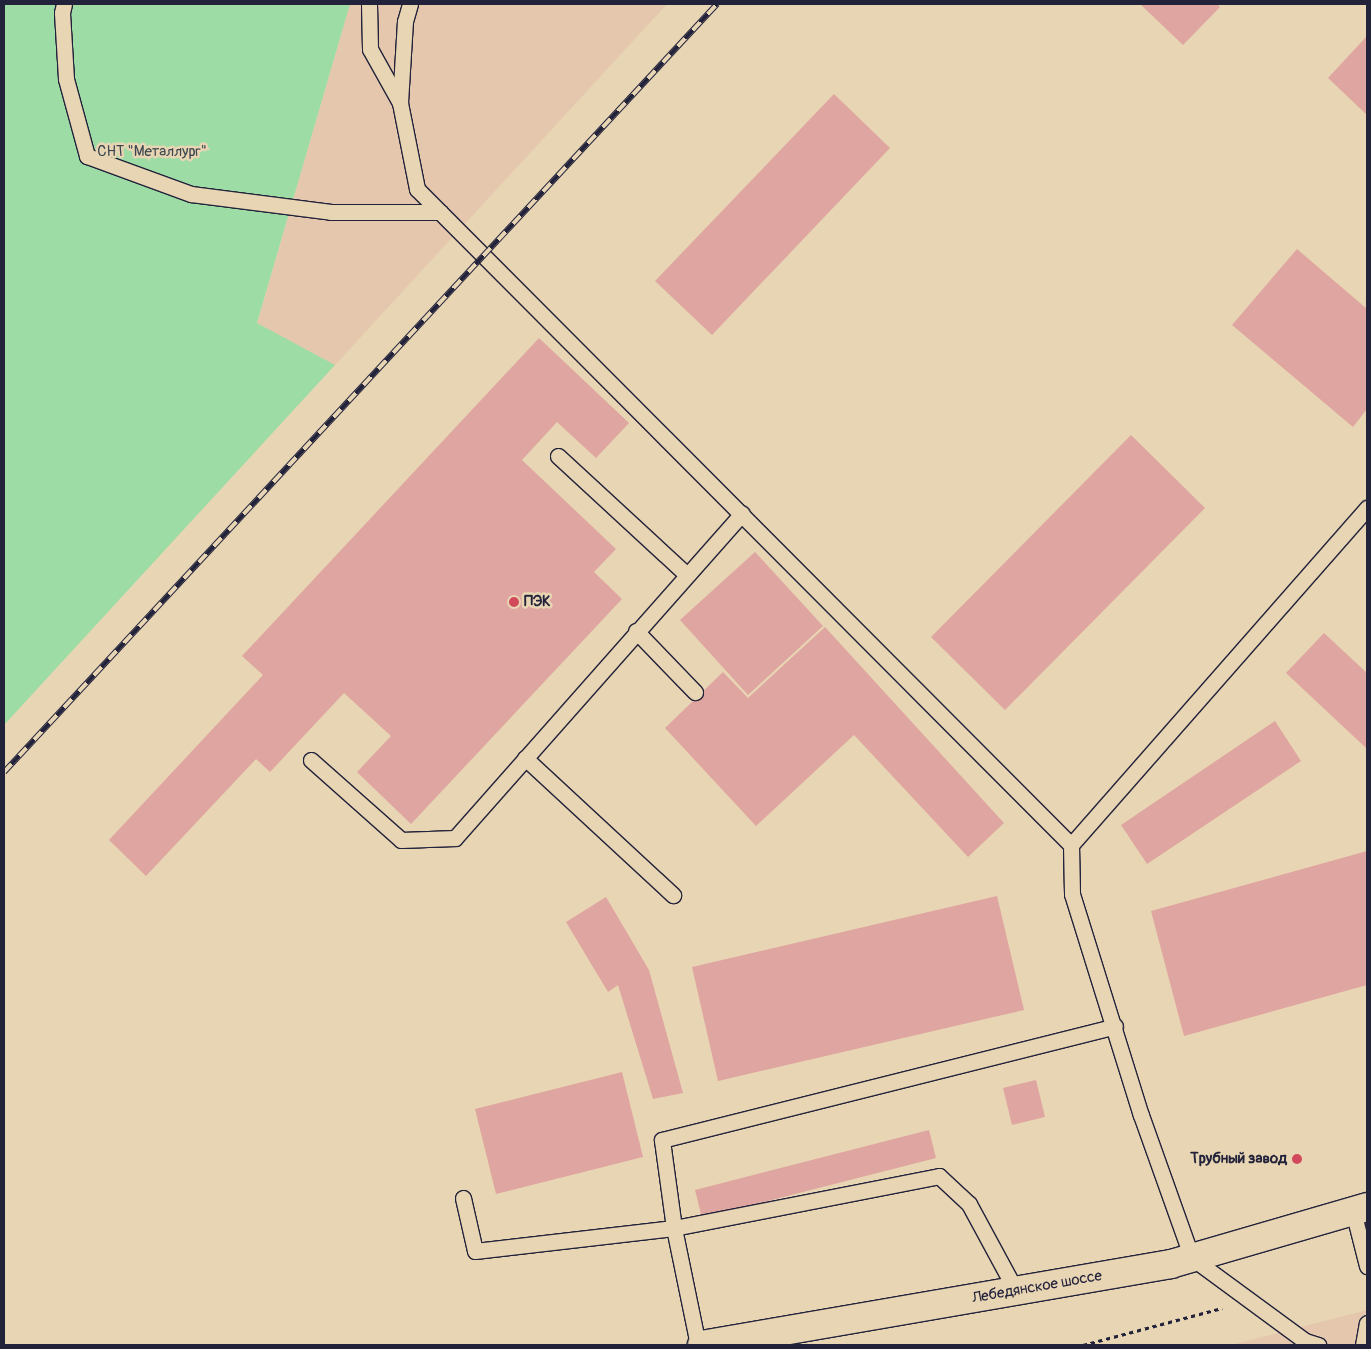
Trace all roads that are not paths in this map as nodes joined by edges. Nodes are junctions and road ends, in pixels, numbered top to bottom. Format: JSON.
{"nodes":[{"id":1,"x":64,"y":4,"type":"edge"},
{"id":2,"x":369,"y":4,"type":"edge"},
{"id":3,"x":410,"y":4,"type":"edge"},
{"id":4,"x":400,"y":103,"type":"junction"},
{"id":5,"x":440,"y":212,"type":"junction"},
{"id":6,"x":558,"y":456,"type":"dead end"},
{"id":7,"x":1367,"y":508,"type":"edge"},
{"id":8,"x":742,"y":514,"type":"junction"},
{"id":9,"x":686,"y":574,"type":"junction"},
{"id":10,"x":636,"y":631,"type":"junction"},
{"id":11,"x":695,"y":692,"type":"dead end"},
{"id":12,"x":525,"y":758,"type":"junction"},
{"id":13,"x":311,"y":760,"type":"dead end"},
{"id":14,"x":1070,"y":845,"type":"junction"},
{"id":15,"x":673,"y":895,"type":"dead end"},
{"id":16,"x":1115,"y":1026,"type":"junction"},
{"id":17,"x":463,"y":1198,"type":"dead end"},
{"id":18,"x":1360,"y":1209,"type":"edge"},
{"id":19,"x":674,"y":1228,"type":"junction"},
{"id":20,"x":1192,"y":1258,"type":"junction"},
{"id":21,"x":1367,"y":1266,"type":"edge"},
{"id":22,"x":1016,"y":1291,"type":"junction"},
{"id":23,"x":1367,"y":1323,"type":"edge"},
{"id":24,"x":1312,"y":1343,"type":"edge"},
{"id":25,"x":698,"y":1345,"type":"edge"},
{"id":26,"x":702,"y":1345,"type":"edge"},
{"id":27,"x":1363,"y":1345,"type":"edge"}],
"edges":[{"from":1,"to":5,"type":"lane"},
{"from":2,"to":4,"type":"lane"},
{"from":3,"to":4,"type":"lane"},
{"from":4,"to":5,"type":"lane"},
{"from":5,"to":8,"type":"lane"},
{"from":6,"to":9,"type":"lane"},
{"from":7,"to":14,"type":"lane"},
{"from":8,"to":9,"type":"lane"},
{"from":8,"to":14,"type":"lane"},
{"from":9,"to":10,"type":"lane"},
{"from":10,"to":11,"type":"lane"},
{"from":10,"to":12,"type":"lane"},
{"from":12,"to":13,"type":"lane"},
{"from":12,"to":15,"type":"lane"},
{"from":14,"to":16,"type":"lane"},
{"from":16,"to":19,"type":"lane"},
{"from":16,"to":20,"type":"lane"},
{"from":17,"to":19,"type":"lane"},
{"from":18,"to":20,"type":"main road","name":"Лебедянское шоссе"},
{"from":18,"to":21,"type":"lane"},
{"from":19,"to":22,"type":"lane"},
{"from":19,"to":25,"type":"lane"},
{"from":20,"to":22,"type":"main road","name":"Лебедянское шоссе"},
{"from":20,"to":24,"type":"lane"},
{"from":22,"to":26,"type":"main road","name":"Лебедянское шоссе"},
{"from":23,"to":27,"type":"lane"}]}
